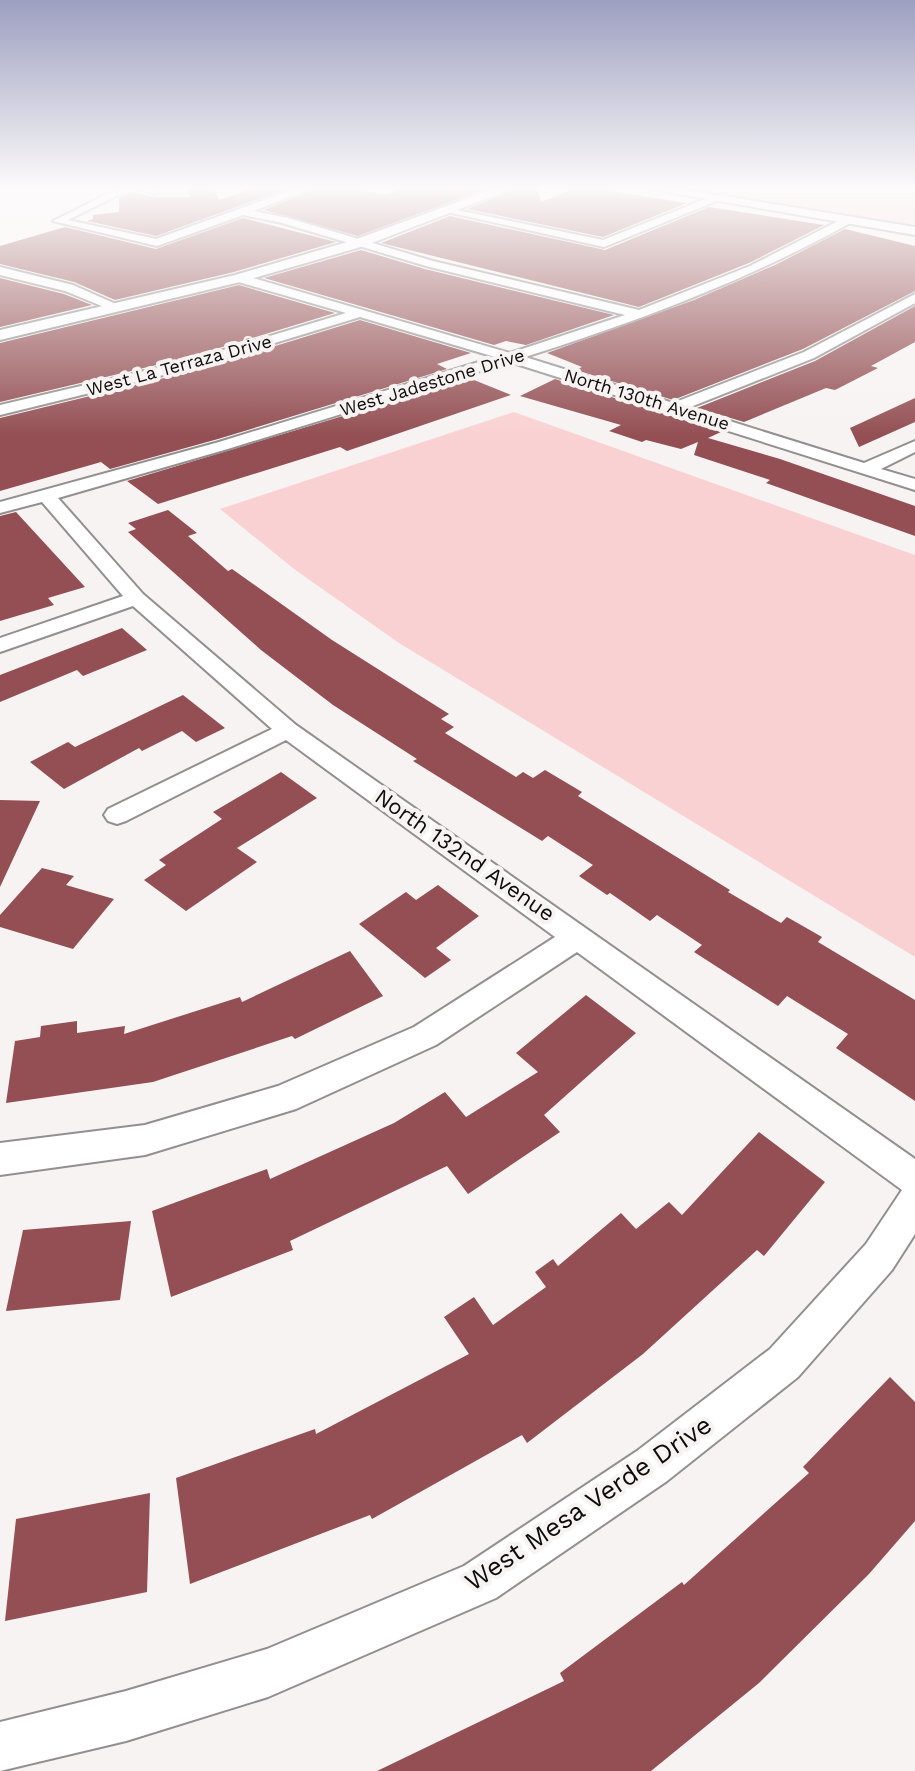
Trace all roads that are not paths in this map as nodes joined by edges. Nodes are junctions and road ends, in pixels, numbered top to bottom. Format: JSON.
{"nodes":[{"id":1,"x":3,"y":272,"type":"edge"},
{"id":2,"x":261,"y":272,"type":"edge"},
{"id":3,"x":462,"y":272,"type":"edge"},
{"id":4,"x":749,"y":272,"type":"edge"},
{"id":5,"x":239,"y":278,"type":"junction"},
{"id":6,"x":915,"y":298,"type":"edge"},
{"id":7,"x":119,"y":308,"type":"junction"},
{"id":8,"x":357,"y":314,"type":"junction"},
{"id":9,"x":642,"y":315,"type":"junction"},
{"id":10,"x":0,"y":335,"type":"edge"},
{"id":11,"x":510,"y":357,"type":"junction"},
{"id":12,"x":675,"y":408,"type":"junction"},
{"id":13,"x":0,"y":410,"type":"edge"},
{"id":14,"x":915,"y":446,"type":"edge"},
{"id":15,"x":868,"y":468,"type":"junction"},
{"id":16,"x":915,"y":485,"type":"edge"},
{"id":17,"x":46,"y":496,"type":"junction"},
{"id":18,"x":0,"y":508,"type":"edge"},
{"id":19,"x":136,"y":598,"type":"junction"},
{"id":20,"x":0,"y":645,"type":"edge"},
{"id":21,"x":288,"y":730,"type":"junction"},
{"id":22,"x":117,"y":815,"type":"dead end"},
{"id":23,"x":579,"y":936,"type":"junction"},
{"id":24,"x":0,"y":1159,"type":"edge"},
{"id":25,"x":915,"y":1179,"type":"edge"},
{"id":26,"x":915,"y":1201,"type":"edge"},
{"id":27,"x":0,"y":1747,"type":"edge"}],
"edges":[{"from":1,"to":7,"type":"street"},
{"from":2,"to":5,"type":"street"},
{"from":3,"to":9,"type":"street"},
{"from":4,"to":9,"type":"street","name":"West Jadestone Drive"},
{"from":5,"to":7,"type":"street"},
{"from":5,"to":8,"type":"street","name":"North 130th Avenue"},
{"from":6,"to":12,"type":"street"},
{"from":7,"to":10,"type":"street"},
{"from":8,"to":11,"type":"street","name":"North 130th Avenue"},
{"from":8,"to":13,"type":"street","name":"West La Terraza Drive"},
{"from":9,"to":11,"type":"street","name":"West Jadestone Drive"},
{"from":11,"to":12,"type":"street","name":"North 130th Avenue"},
{"from":11,"to":17,"type":"street","name":"West Jadestone Drive"},
{"from":12,"to":15,"type":"street","name":"North 130th Avenue"},
{"from":14,"to":15,"type":"street"},
{"from":15,"to":16,"type":"street","name":"North 130th Avenue"},
{"from":17,"to":18,"type":"street","name":"West Jadestone Drive"},
{"from":17,"to":19,"type":"street","name":"North 132nd Avenue"},
{"from":19,"to":20,"type":"street"},
{"from":19,"to":21,"type":"street","name":"North 132nd Avenue"},
{"from":21,"to":22,"type":"street"},
{"from":21,"to":23,"type":"street","name":"North 132nd Avenue"},
{"from":23,"to":24,"type":"street"},
{"from":23,"to":25,"type":"street","name":"North 132nd Avenue"},
{"from":26,"to":27,"type":"street","name":"West Mesa Verde Drive"}]}
